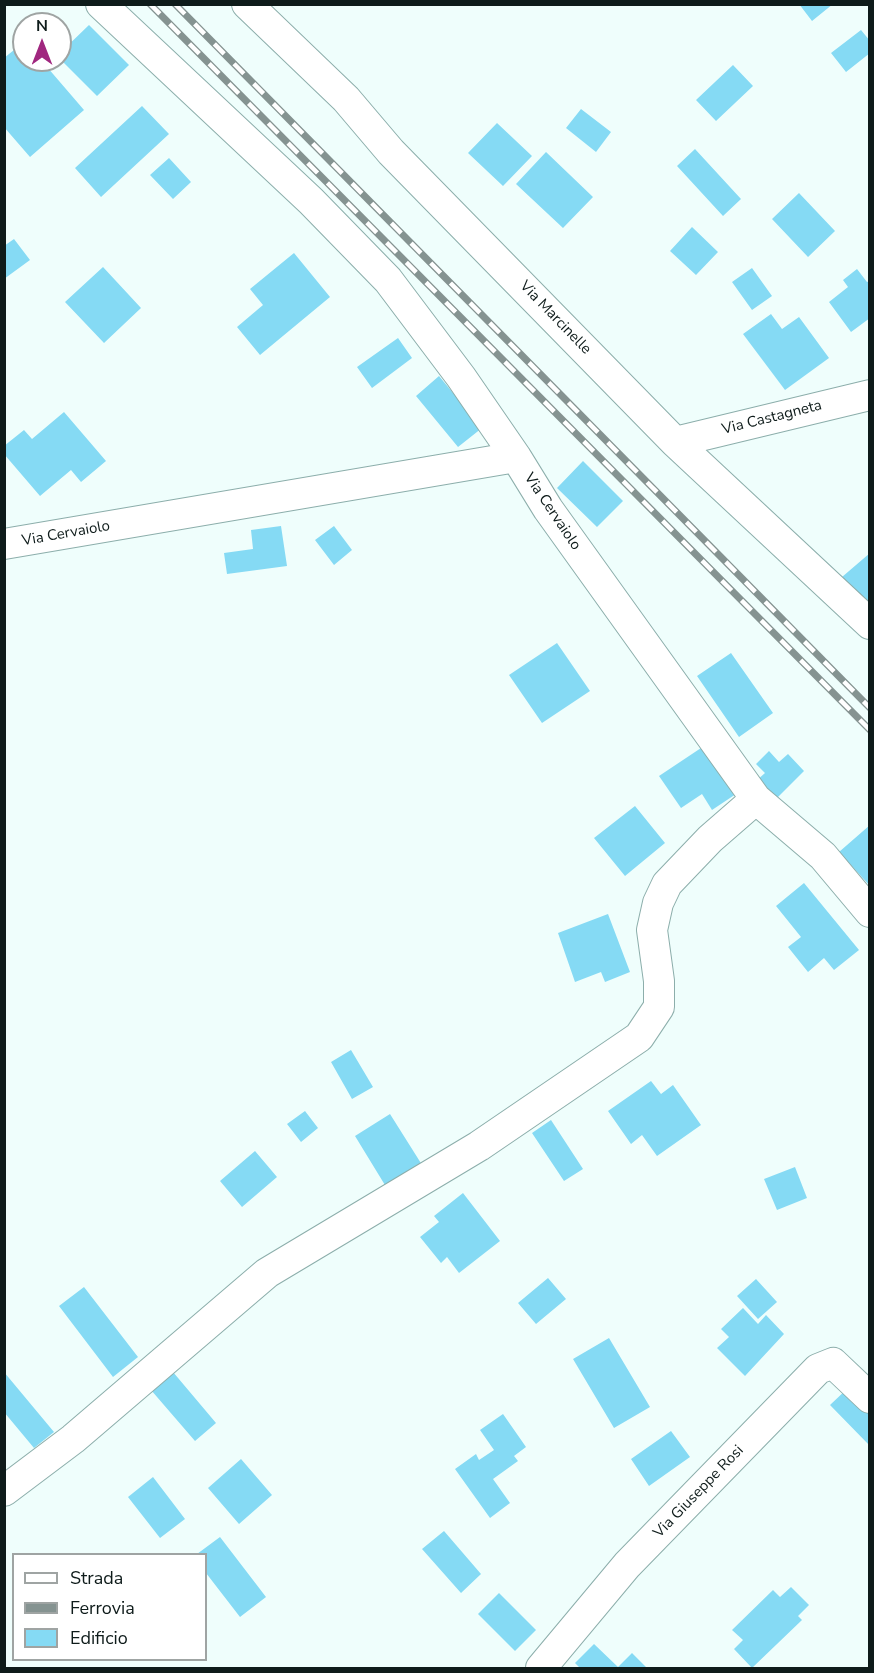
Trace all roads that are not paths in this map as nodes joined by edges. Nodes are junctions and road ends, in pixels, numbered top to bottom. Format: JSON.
{"nodes":[{"id":1,"x":101,"y":4,"type":"edge"},
{"id":2,"x":248,"y":4,"type":"edge"},
{"id":3,"x":870,"y":395,"type":"edge"},
{"id":4,"x":675,"y":442,"type":"junction"},
{"id":5,"x":516,"y":457,"type":"junction"},
{"id":6,"x":4,"y":544,"type":"edge"},
{"id":7,"x":870,"y":624,"type":"edge"},
{"id":8,"x":756,"y":799,"type":"junction"},
{"id":9,"x":870,"y":912,"type":"edge"},
{"id":10,"x":870,"y":1398,"type":"edge"},
{"id":11,"x":4,"y":1491,"type":"edge"},
{"id":12,"x":541,"y":1668,"type":"edge"}],
"edges":[{"from":1,"to":5,"type":"street"},
{"from":2,"to":4,"type":"street","name":"Via Marcinelle"},
{"from":3,"to":4,"type":"street","name":"Via Castagneta"},
{"from":4,"to":7,"type":"street","name":"Via Marcinelle"},
{"from":5,"to":6,"type":"street","name":"Via Cervaiolo"},
{"from":5,"to":8,"type":"street","name":"Via Cervaiolo"},
{"from":8,"to":9,"type":"street","name":"Via Cervaiolo"},
{"from":8,"to":11,"type":"street"},
{"from":10,"to":12,"type":"street","name":"Via Giuseppe Rosi"}]}
